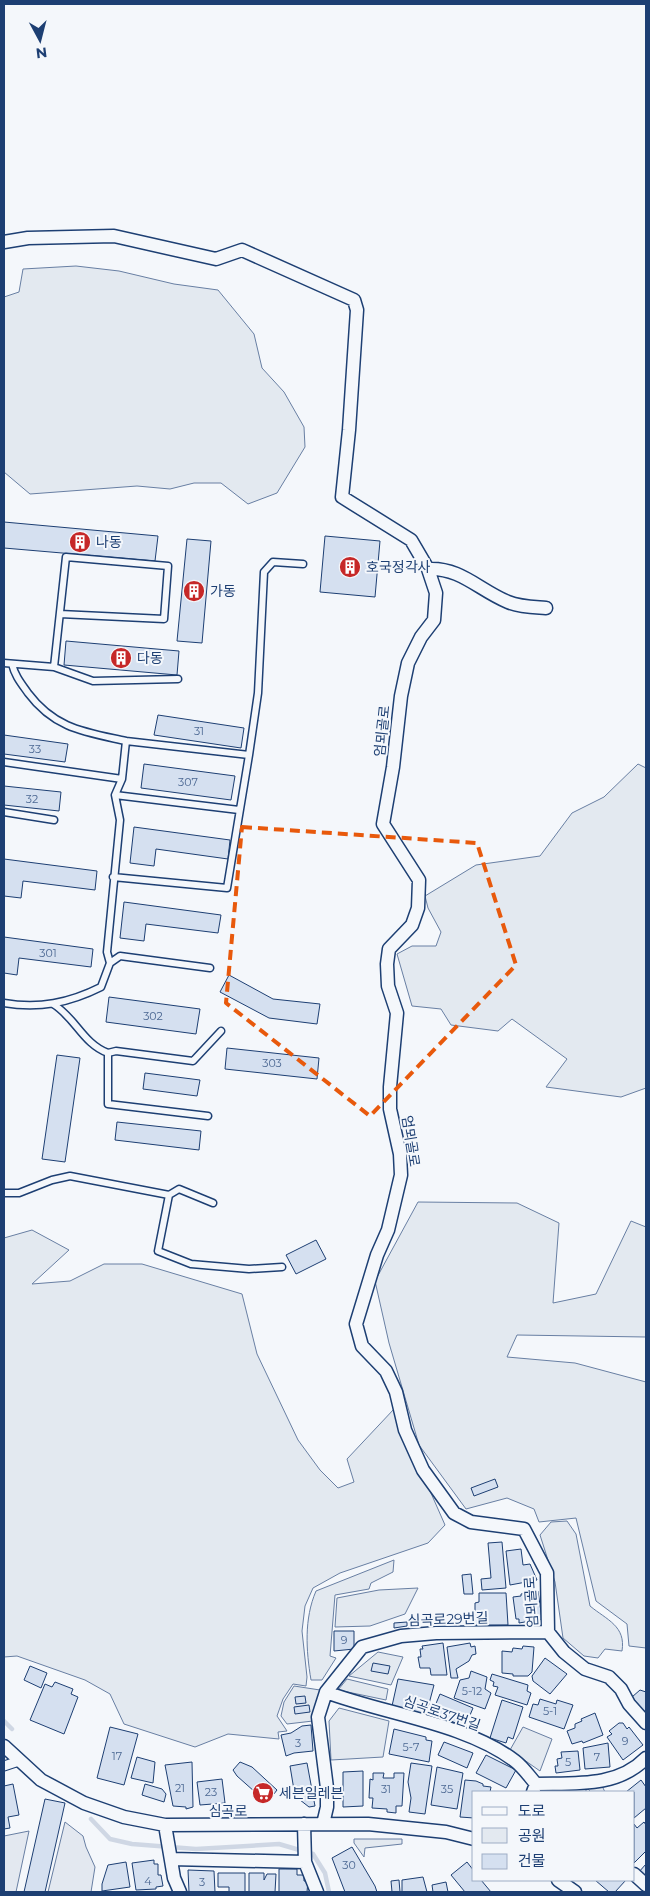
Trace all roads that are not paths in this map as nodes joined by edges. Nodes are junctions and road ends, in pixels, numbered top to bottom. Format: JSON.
{"nodes":[{"id":1,"x":4,"y":242,"type":"edge"},
{"id":2,"x":303,"y":564,"type":"dead end"},
{"id":3,"x":428,"y":569,"type":"junction"},
{"id":4,"x":546,"y":608,"type":"dead end"},
{"id":5,"x":60,"y":614,"type":"junction"},
{"id":6,"x":4,"y":663,"type":"edge"},
{"id":7,"x":12,"y":664,"type":"junction"},
{"id":8,"x":54,"y":667,"type":"junction"},
{"id":9,"x":178,"y":679,"type":"dead end"},
{"id":10,"x":126,"y":740,"type":"junction"},
{"id":11,"x":249,"y":755,"type":"junction"},
{"id":12,"x":4,"y":762,"type":"edge"},
{"id":13,"x":122,"y":779,"type":"junction"},
{"id":14,"x":115,"y":795,"type":"junction"},
{"id":15,"x":239,"y":810,"type":"junction"},
{"id":16,"x":4,"y":812,"type":"edge"},
{"id":17,"x":54,"y":820,"type":"dead end"},
{"id":18,"x":114,"y":877,"type":"junction"},
{"id":19,"x":110,"y":962,"type":"junction"},
{"id":20,"x":210,"y":968,"type":"dead end"},
{"id":21,"x":4,"y":1003,"type":"edge"},
{"id":22,"x":53,"y":1004,"type":"junction"},
{"id":23,"x":221,"y":1030,"type":"dead end"},
{"id":24,"x":108,"y":1053,"type":"junction"},
{"id":25,"x":208,"y":1116,"type":"dead end"},
{"id":26,"x":4,"y":1194,"type":"edge"},
{"id":27,"x":169,"y":1195,"type":"junction"},
{"id":28,"x":213,"y":1203,"type":"dead end"},
{"id":29,"x":282,"y":1267,"type":"dead end"},
{"id":30,"x":548,"y":1632,"type":"junction"},
{"id":31,"x":326,"y":1692,"type":"junction"},
{"id":32,"x":646,"y":1723,"type":"edge"},
{"id":33,"x":4,"y":1746,"type":"edge"},
{"id":34,"x":646,"y":1758,"type":"edge"},
{"id":35,"x":19,"y":1761,"type":"junction"},
{"id":36,"x":4,"y":1766,"type":"edge"},
{"id":37,"x":534,"y":1788,"type":"edge"},
{"id":38,"x":304,"y":1824,"type":"junction"},
{"id":39,"x":322,"y":1824,"type":"junction"},
{"id":40,"x":165,"y":1830,"type":"junction"},
{"id":41,"x":472,"y":1838,"type":"edge"},
{"id":42,"x":170,"y":1856,"type":"junction"},
{"id":43,"x":305,"y":1862,"type":"junction"},
{"id":44,"x":635,"y":1875,"type":"edge"},
{"id":45,"x":559,"y":1881,"type":"edge"},
{"id":46,"x":646,"y":1885,"type":"edge"},
{"id":47,"x":180,"y":1892,"type":"edge"},
{"id":48,"x":317,"y":1892,"type":"edge"},
{"id":49,"x":575,"y":1892,"type":"edge"}],
"edges":[{"from":1,"to":3,"type":"street","name":"엄뫼골로"},
{"from":2,"to":11,"type":"lane"},
{"from":3,"to":4,"type":"street"},
{"from":3,"to":30,"type":"street","name":"엄뫼골로"},
{"from":5,"to":5,"type":"lane"},
{"from":5,"to":8,"type":"lane"},
{"from":6,"to":7,"type":"lane"},
{"from":7,"to":8,"type":"lane"},
{"from":7,"to":10,"type":"lane"},
{"from":8,"to":9,"type":"lane"},
{"from":10,"to":11,"type":"lane"},
{"from":10,"to":13,"type":"lane"},
{"from":11,"to":15,"type":"lane"},
{"from":12,"to":13,"type":"lane"},
{"from":13,"to":14,"type":"lane"},
{"from":14,"to":15,"type":"lane"},
{"from":14,"to":18,"type":"lane"},
{"from":15,"to":18,"type":"lane"},
{"from":16,"to":17,"type":"lane"},
{"from":18,"to":19,"type":"lane"},
{"from":19,"to":20,"type":"lane"},
{"from":19,"to":22,"type":"lane"},
{"from":21,"to":22,"type":"lane"},
{"from":22,"to":24,"type":"lane"},
{"from":23,"to":24,"type":"lane"},
{"from":24,"to":25,"type":"lane"},
{"from":26,"to":27,"type":"lane"},
{"from":27,"to":28,"type":"lane"},
{"from":27,"to":29,"type":"lane"},
{"from":30,"to":31,"type":"street","name":"심곡로29번길"},
{"from":30,"to":32,"type":"street","name":"엄뫼골로"},
{"from":31,"to":37,"type":"street","name":"심곡로37번길"},
{"from":31,"to":39,"type":"street","name":"심곡로29번길"},
{"from":33,"to":35,"type":"street","name":"심곡로"},
{"from":34,"to":37,"type":"street","name":"심곡로37번길"},
{"from":35,"to":36,"type":"street"},
{"from":35,"to":40,"type":"street","name":"심곡로"},
{"from":38,"to":39,"type":"street","name":"심곡로"},
{"from":38,"to":40,"type":"street","name":"심곡로"},
{"from":38,"to":43,"type":"street"},
{"from":39,"to":41,"type":"street","name":"심곡로"},
{"from":40,"to":42,"type":"street"},
{"from":42,"to":43,"type":"street"},
{"from":42,"to":47,"type":"street"},
{"from":43,"to":48,"type":"street"},
{"from":44,"to":46,"type":"street"},
{"from":45,"to":49,"type":"street"}]}
